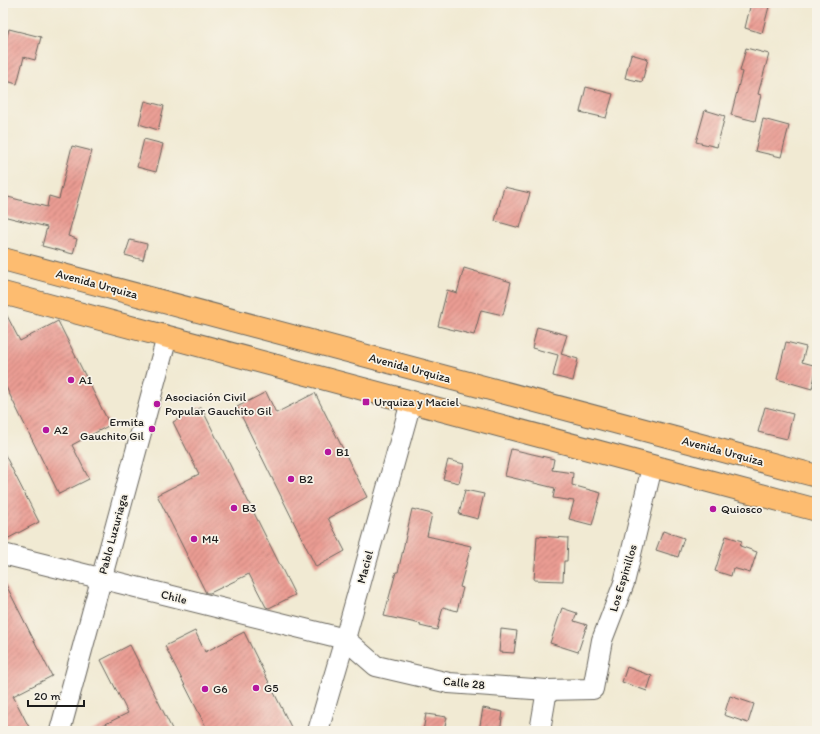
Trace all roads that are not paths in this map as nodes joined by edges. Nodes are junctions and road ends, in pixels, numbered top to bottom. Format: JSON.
{"nodes":[{"id":1,"x":3,"y":259,"type":"edge"},
{"id":2,"x":3,"y":293,"type":"edge"},
{"id":3,"x":167,"y":337,"type":"junction"},
{"id":4,"x":411,"y":402,"type":"junction"},
{"id":5,"x":652,"y":467,"type":"junction"},
{"id":6,"x":817,"y":476,"type":"edge"},
{"id":7,"x":817,"y":510,"type":"edge"},
{"id":8,"x":3,"y":554,"type":"edge"},
{"id":9,"x":101,"y":579,"type":"junction"},
{"id":10,"x":346,"y":639,"type":"junction"},
{"id":11,"x":593,"y":688,"type":"joint"},
{"id":12,"x":547,"y":690,"type":"junction"},
{"id":13,"x":60,"y":731,"type":"edge"},
{"id":14,"x":318,"y":731,"type":"edge"},
{"id":15,"x":540,"y":731,"type":"edge"}],
"edges":[{"from":1,"to":6,"type":"main road","name":"Avenida Urquiza"},
{"from":2,"to":3,"type":"main road"},
{"from":3,"to":4,"type":"main road"},
{"from":3,"to":9,"type":"street","name":"Pablo Luzuriaga"},
{"from":4,"to":5,"type":"main road"},
{"from":4,"to":10,"type":"street","name":"Maciel"},
{"from":5,"to":7,"type":"main road"},
{"from":5,"to":11,"type":"street","name":"Los Espinillos"},
{"from":8,"to":9,"type":"street","name":"Chile"},
{"from":9,"to":10,"type":"street","name":"Chile"},
{"from":9,"to":13,"type":"street","name":"Pablo Luzuriaga"},
{"from":10,"to":12,"type":"street","name":"Calle 28"},
{"from":10,"to":14,"type":"street","name":"Maciel"},
{"from":11,"to":12,"type":"street","name":"Calle 28"},
{"from":12,"to":15,"type":"street"}]}
